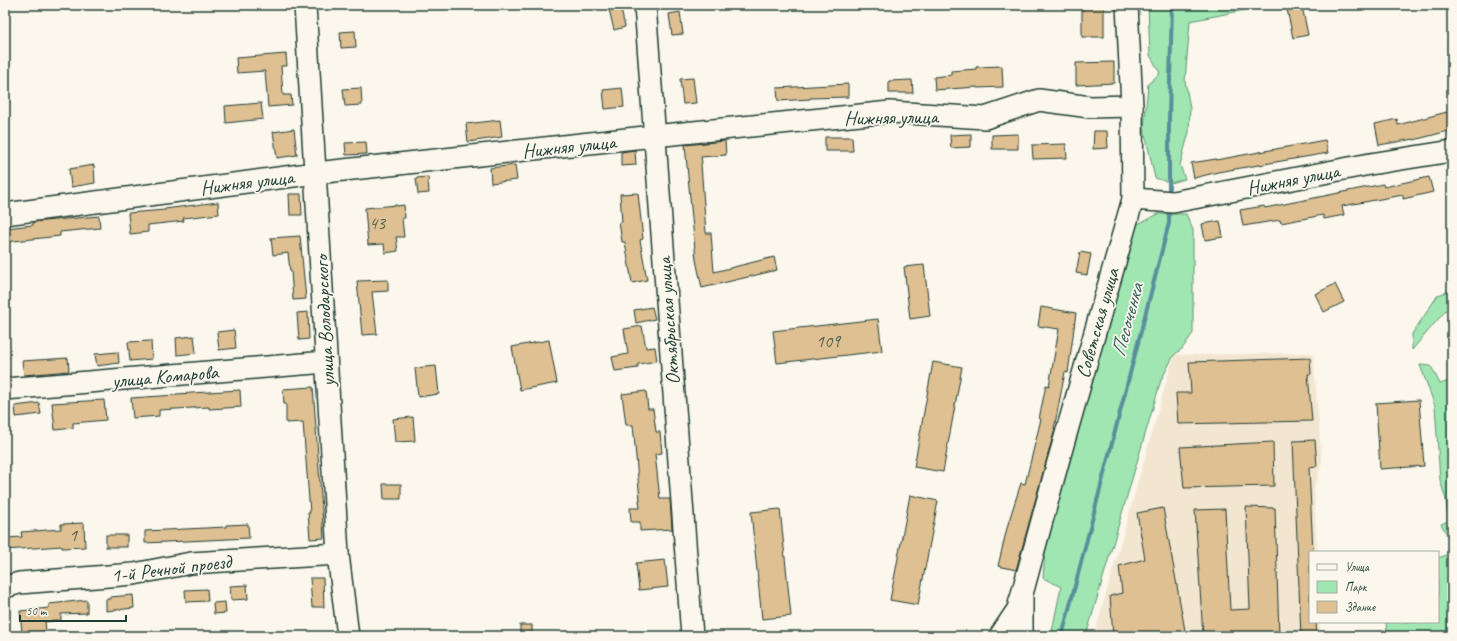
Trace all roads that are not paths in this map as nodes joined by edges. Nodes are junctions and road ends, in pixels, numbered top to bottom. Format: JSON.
{"nodes":[{"id":1,"x":305,"y":5,"type":"edge"},
{"id":2,"x":645,"y":5,"type":"edge"},
{"id":3,"x":1127,"y":5,"type":"edge"},
{"id":4,"x":1132,"y":106,"type":"junction"},
{"id":5,"x":654,"y":136,"type":"junction"},
{"id":6,"x":1452,"y":151,"type":"edge"},
{"id":7,"x":316,"y":173,"type":"junction"},
{"id":8,"x":1133,"y":199,"type":"junction"},
{"id":9,"x":5,"y":214,"type":"edge"},
{"id":10,"x":326,"y":362,"type":"junction"},
{"id":11,"x":5,"y":389,"type":"edge"},
{"id":12,"x":338,"y":554,"type":"junction"},
{"id":13,"x":5,"y":587,"type":"edge"},
{"id":14,"x":1022,"y":594,"type":"junction"},
{"id":15,"x":348,"y":636,"type":"edge"},
{"id":16,"x":692,"y":636,"type":"edge"},
{"id":17,"x":1000,"y":636,"type":"edge"},
{"id":18,"x":1022,"y":636,"type":"edge"}],
"edges":[{"from":1,"to":7,"type":"street","name":"улица Володарского"},
{"from":2,"to":5,"type":"street","name":"Октябрьская улица"},
{"from":3,"to":4,"type":"street","name":"Советская улица"},
{"from":4,"to":5,"type":"street","name":"Нижняя улица"},
{"from":4,"to":8,"type":"street","name":"Советская улица"},
{"from":5,"to":7,"type":"street","name":"Нижняя улица"},
{"from":5,"to":16,"type":"street","name":"Октябрьская улица"},
{"from":6,"to":8,"type":"street","name":"Нижняя улица"},
{"from":7,"to":9,"type":"street","name":"Нижняя улица"},
{"from":7,"to":10,"type":"street","name":"улица Володарского"},
{"from":8,"to":14,"type":"street","name":"Советская улица"},
{"from":10,"to":11,"type":"street","name":"улица Комарова"},
{"from":10,"to":12,"type":"street","name":"улица Володарского"},
{"from":12,"to":13,"type":"street","name":"1-й Речной проезд"},
{"from":12,"to":15,"type":"street","name":"улица Володарского"},
{"from":14,"to":17,"type":"street"},
{"from":14,"to":18,"type":"street","name":"Советская улица"}]}
